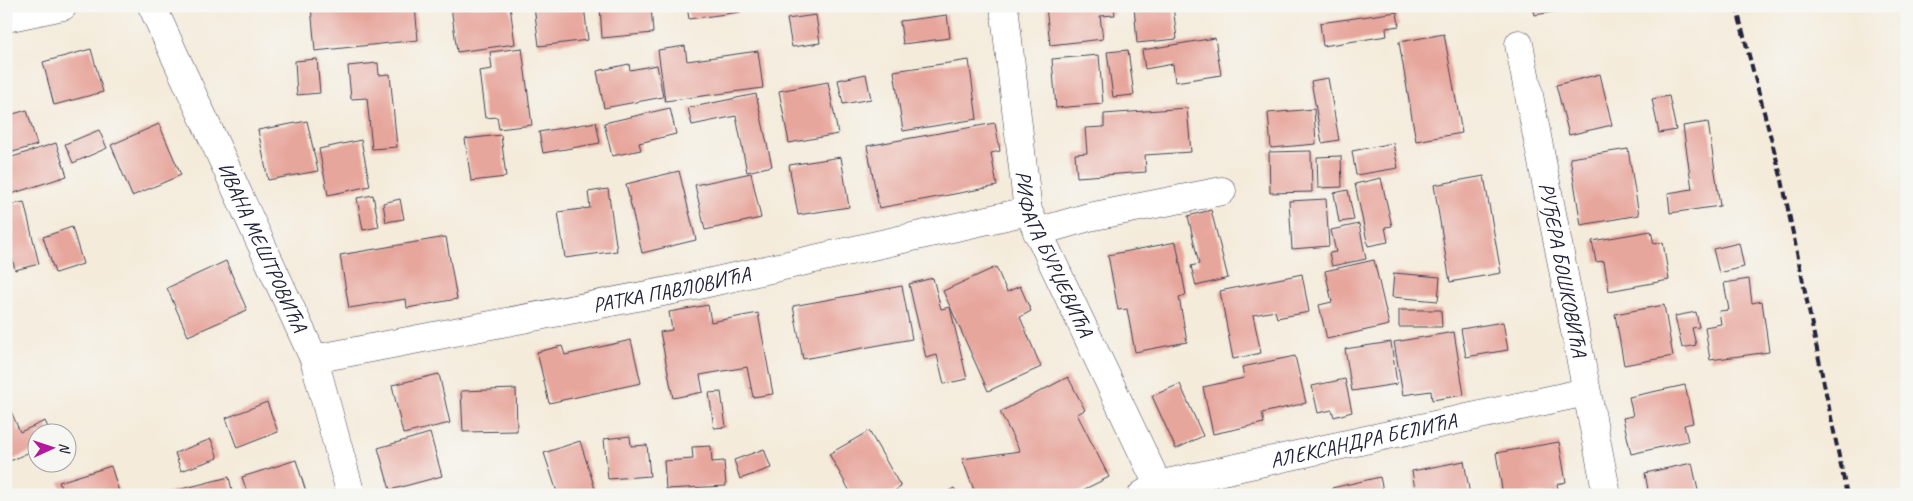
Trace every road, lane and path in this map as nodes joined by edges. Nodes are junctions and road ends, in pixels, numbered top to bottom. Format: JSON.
{"nodes":[{"id":1,"x":62,"y":6,"type":"edge"},
{"id":2,"x":152,"y":6,"type":"edge"},
{"id":3,"x":1004,"y":6,"type":"edge"},
{"id":4,"x":6,"y":18,"type":"edge"},
{"id":5,"x":1519,"y":44,"type":"dead end"},
{"id":6,"x":1222,"y":191,"type":"dead end"},
{"id":7,"x":1032,"y":222,"type":"junction"},
{"id":8,"x":314,"y":359,"type":"junction"},
{"id":9,"x":1586,"y":392,"type":"junction"},
{"id":10,"x":1150,"y":490,"type":"edge"},
{"id":11,"x":351,"y":495,"type":"edge"},
{"id":12,"x":1607,"y":495,"type":"edge"}],
"edges":[{"from":1,"to":4,"type":"street"},
{"from":2,"to":8,"type":"street","name":"ИВАНА МЕШТРОВИЋА"},
{"from":3,"to":7,"type":"street","name":"РИФАТА БУРЏЕВИЋА"},
{"from":5,"to":9,"type":"street","name":"РУЂЕРА БОШКОВИЋА"},
{"from":6,"to":7,"type":"street","name":"РАТКА ПАВЛОВИЋА"},
{"from":7,"to":8,"type":"street","name":"РАТКА ПАВЛОВИЋА"},
{"from":7,"to":10,"type":"street","name":"РИФАТА БУРЏЕВИЋА"},
{"from":8,"to":11,"type":"street","name":"ИВАНА МЕШТРОВИЋА"},
{"from":9,"to":10,"type":"street","name":"АЛЕКСАНДРА БЕЛИЋА"},
{"from":9,"to":12,"type":"street","name":"РУЂЕРА БОШКОВИЋА"}]}
